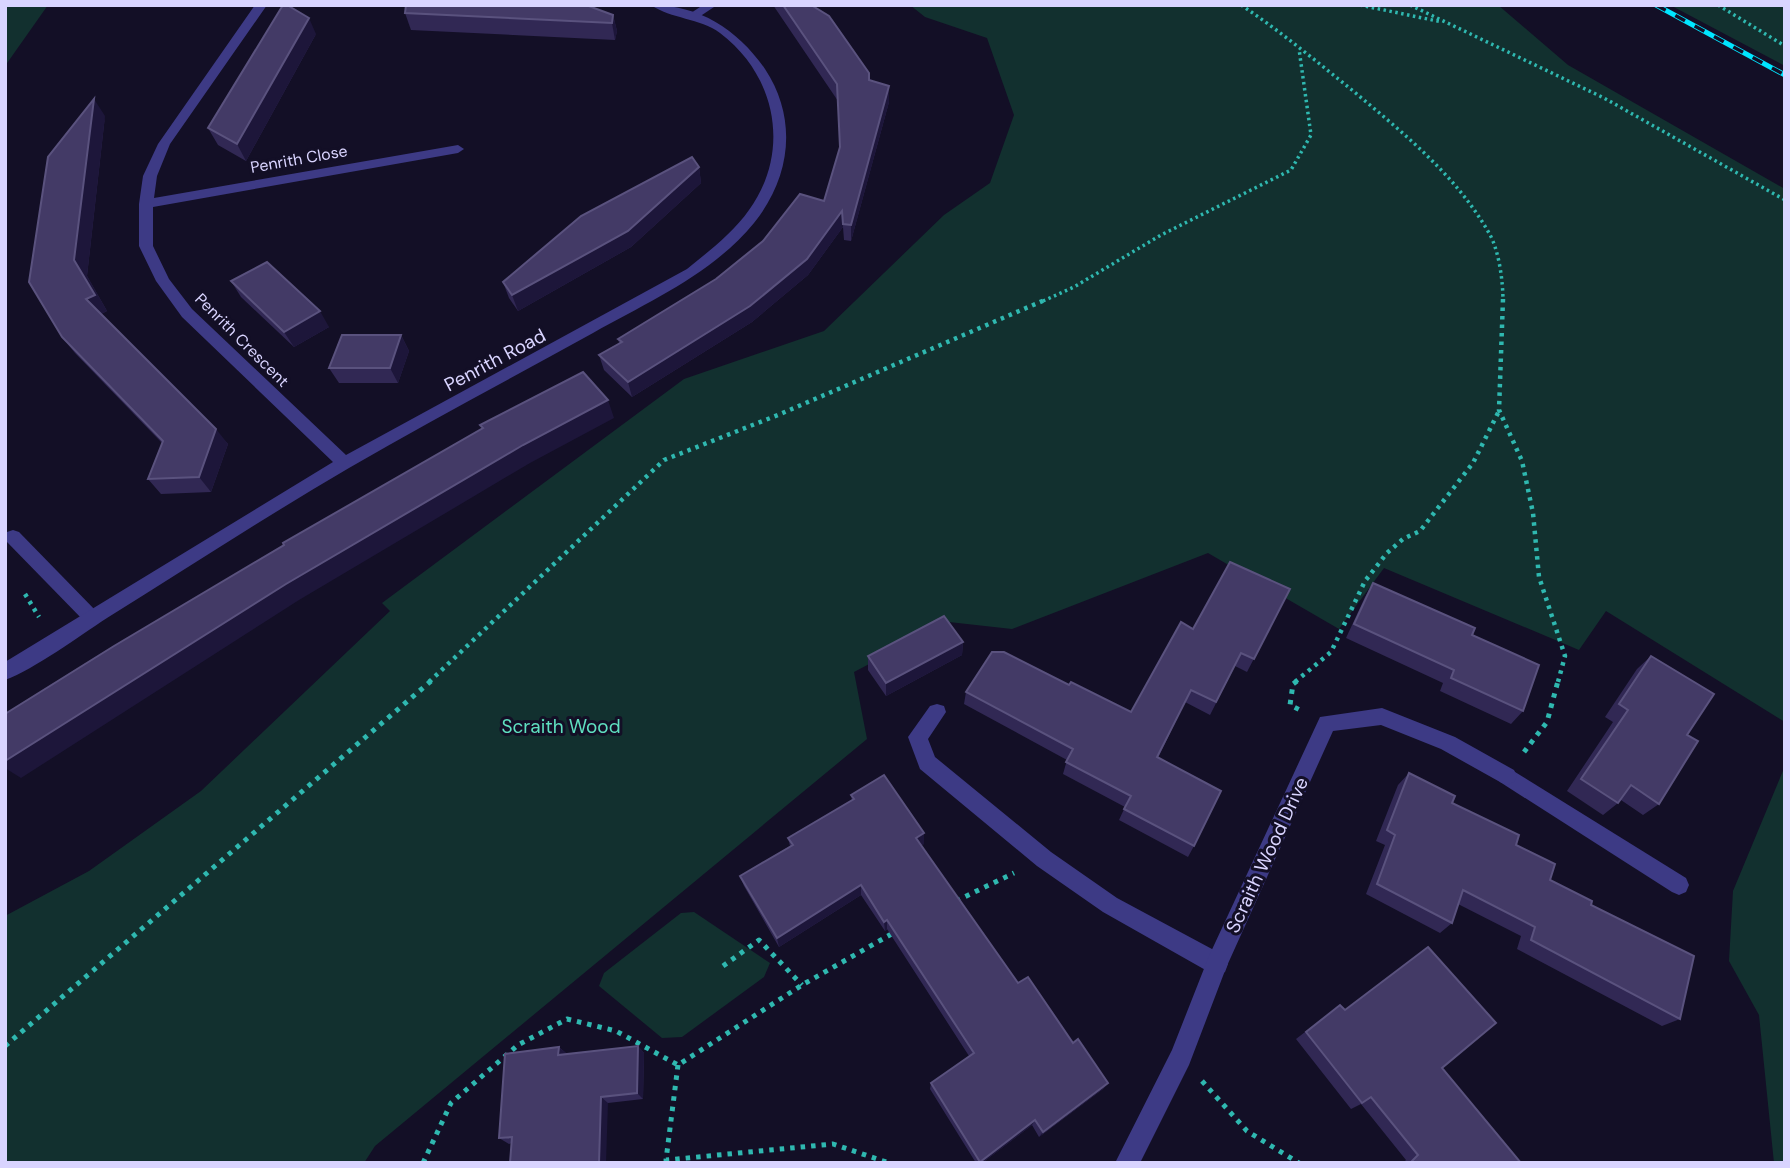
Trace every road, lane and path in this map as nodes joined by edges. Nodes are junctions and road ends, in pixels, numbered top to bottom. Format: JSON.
{"nodes":[{"id":1,"x":261,"y":5,"type":"edge"},
{"id":2,"x":657,"y":5,"type":"edge"},
{"id":3,"x":711,"y":5,"type":"edge"},
{"id":4,"x":1241,"y":5,"type":"edge"},
{"id":5,"x":1360,"y":5,"type":"edge"},
{"id":6,"x":1410,"y":5,"type":"edge"},
{"id":7,"x":1718,"y":5,"type":"edge"},
{"id":8,"x":692,"y":17,"type":"junction"},
{"id":9,"x":1447,"y":23,"type":"junction"},
{"id":10,"x":1785,"y":46,"type":"edge"},
{"id":11,"x":1298,"y":49,"type":"junction"},
{"id":12,"x":458,"y":149,"type":"dead end"},
{"id":13,"x":1785,"y":200,"type":"edge"},
{"id":14,"x":146,"y":204,"type":"junction"},
{"id":15,"x":1499,"y":410,"type":"junction"},
{"id":16,"x":344,"y":463,"type":"junction"},
{"id":17,"x":13,"y":537,"type":"dead end"},
{"id":18,"x":24,"y":592,"type":"dead end"},
{"id":19,"x":92,"y":618,"type":"junction"},
{"id":20,"x":52,"y":643,"type":"junction"},
{"id":21,"x":5,"y":672,"type":"edge"},
{"id":22,"x":937,"y":712,"type":"dead end"},
{"id":23,"x":1327,"y":723,"type":"junction"},
{"id":24,"x":1507,"y":776,"type":"junction"},
{"id":25,"x":1044,"y":859,"type":"junction"},
{"id":26,"x":1679,"y":885,"type":"dead end"},
{"id":27,"x":949,"y":905,"type":"edge"},
{"id":28,"x":906,"y":926,"type":"edge"},
{"id":29,"x":1217,"y":964,"type":"junction"},
{"id":30,"x":723,"y":965,"type":"dead end"},
{"id":31,"x":802,"y":985,"type":"junction"},
{"id":32,"x":5,"y":1046,"type":"edge"},
{"id":33,"x":1181,"y":1057,"type":"junction"},
{"id":34,"x":678,"y":1065,"type":"junction"},
{"id":35,"x":666,"y":1161,"type":"edge"},
{"id":36,"x":423,"y":1163,"type":"edge"},
{"id":37,"x":889,"y":1163,"type":"edge"},
{"id":38,"x":1127,"y":1163,"type":"edge"},
{"id":39,"x":1299,"y":1163,"type":"edge"}],
"edges":[{"from":1,"to":14,"type":"street","name":"Penrith Crescent"},
{"from":2,"to":8,"type":"street","name":"Penrith Road"},
{"from":3,"to":8,"type":"street"},
{"from":4,"to":11,"type":"path"},
{"from":5,"to":9,"type":"path"},
{"from":6,"to":9,"type":"path"},
{"from":7,"to":10,"type":"path"},
{"from":8,"to":16,"type":"street","name":"Penrith Road"},
{"from":9,"to":13,"type":"path"},
{"from":11,"to":15,"type":"path"},
{"from":11,"to":32,"type":"path"},
{"from":12,"to":14,"type":"street","name":"Penrith Close"},
{"from":14,"to":16,"type":"street","name":"Penrith Crescent"},
{"from":15,"to":23,"type":"path"},
{"from":15,"to":24,"type":"path"},
{"from":16,"to":19,"type":"street","name":"Penrith Road"},
{"from":17,"to":19,"type":"street"},
{"from":18,"to":20,"type":"path"},
{"from":19,"to":20,"type":"street","name":"Penrith Road"},
{"from":20,"to":21,"type":"street","name":"Penrith Road"},
{"from":22,"to":25,"type":"street"},
{"from":23,"to":24,"type":"street"},
{"from":23,"to":29,"type":"street","name":"Scraith Wood Drive"},
{"from":24,"to":26,"type":"street"},
{"from":25,"to":27,"type":"path"},
{"from":25,"to":29,"type":"street"},
{"from":28,"to":31,"type":"path"},
{"from":29,"to":33,"type":"street","name":"Scraith Wood Drive"},
{"from":30,"to":31,"type":"path"},
{"from":31,"to":34,"type":"path"},
{"from":33,"to":38,"type":"street","name":"Scraith Wood Drive"},
{"from":33,"to":39,"type":"path"},
{"from":34,"to":35,"type":"path"},
{"from":34,"to":36,"type":"path"},
{"from":35,"to":37,"type":"path"}]}
